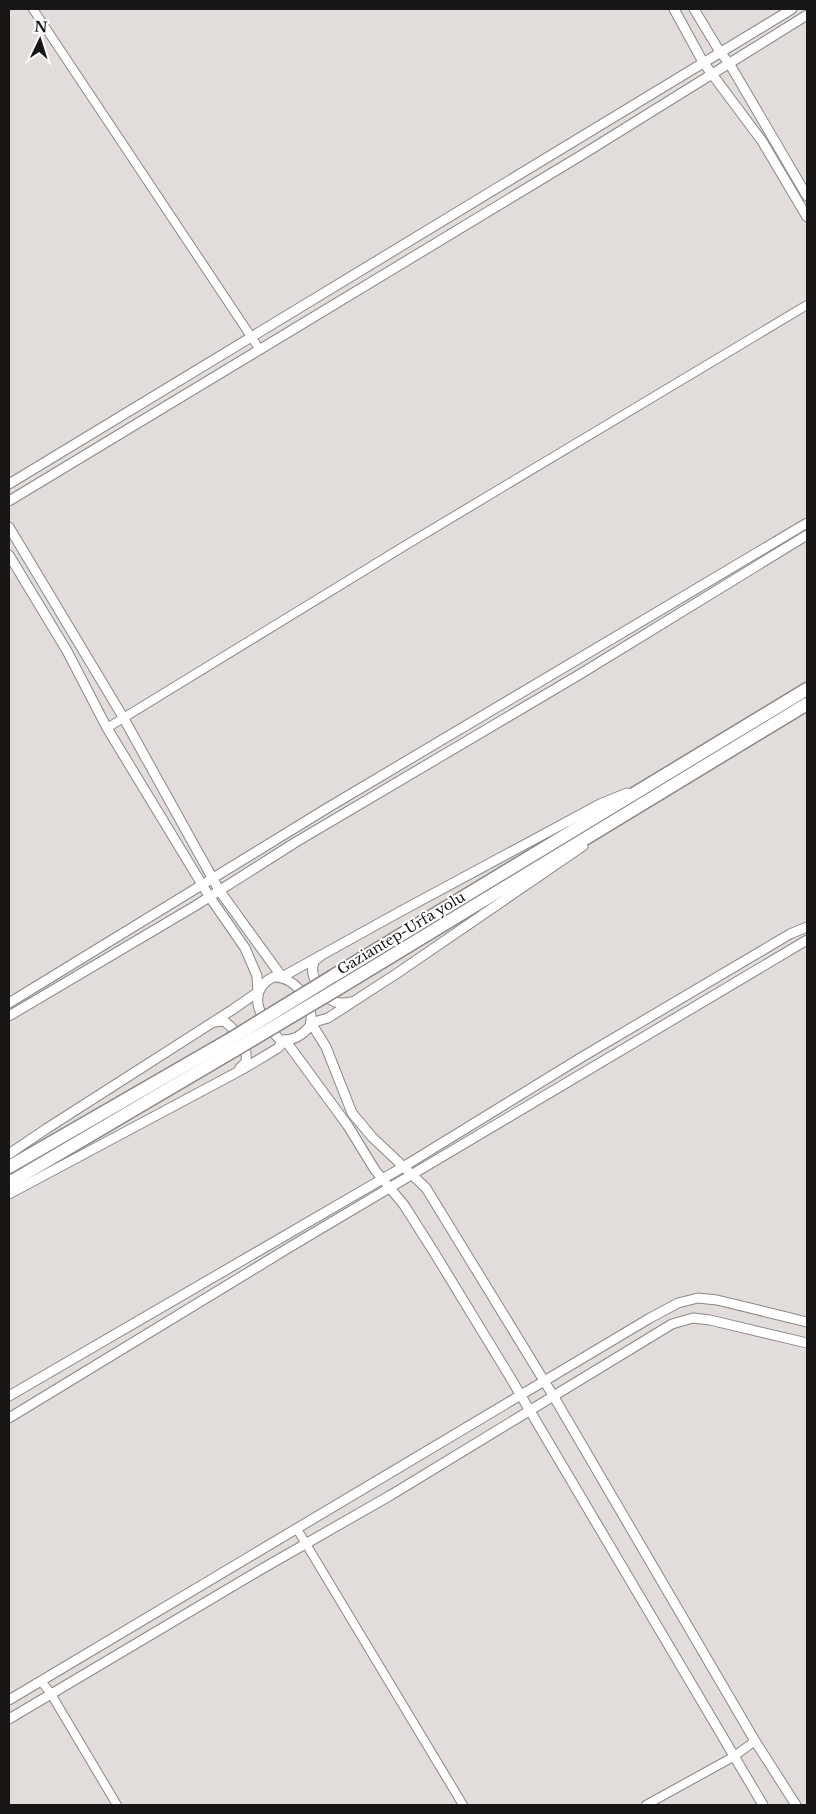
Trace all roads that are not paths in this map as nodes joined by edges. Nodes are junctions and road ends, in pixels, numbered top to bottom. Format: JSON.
{"nodes":[{"id":1,"x":33,"y":9,"type":"edge"},
{"id":2,"x":674,"y":9,"type":"edge"},
{"id":3,"x":694,"y":9,"type":"edge"},
{"id":4,"x":792,"y":9,"type":"edge"},
{"id":5,"x":807,"y":15,"type":"edge"},
{"id":6,"x":720,"y":52,"type":"junction"},
{"id":7,"x":703,"y":62,"type":"junction"},
{"id":8,"x":729,"y":63,"type":"junction"},
{"id":9,"x":712,"y":75,"type":"junction"},
{"id":10,"x":807,"y":196,"type":"edge"},
{"id":11,"x":807,"y":217,"type":"edge"},
{"id":12,"x":807,"y":306,"type":"edge"},
{"id":13,"x":251,"y":336,"type":"junction"},
{"id":14,"x":260,"y":350,"type":"junction"},
{"id":15,"x":9,"y":484,"type":"edge"},
{"id":16,"x":9,"y":501,"type":"edge"},
{"id":17,"x":807,"y":523,"type":"edge"},
{"id":18,"x":9,"y":527,"type":"edge"},
{"id":19,"x":807,"y":535,"type":"edge"},
{"id":20,"x":9,"y":555,"type":"edge"},
{"id":21,"x":807,"y":689,"type":"edge"},
{"id":22,"x":807,"y":704,"type":"edge"},
{"id":23,"x":123,"y":717,"type":"junction"},
{"id":24,"x":108,"y":728,"type":"junction"},
{"id":25,"x":660,"y":778,"type":"junction"},
{"id":26,"x":604,"y":827,"type":"junction"},
{"id":27,"x":212,"y":878,"type":"junction"},
{"id":28,"x":203,"y":884,"type":"junction"},
{"id":29,"x":219,"y":890,"type":"junction"},
{"id":30,"x":209,"y":896,"type":"junction"},
{"id":31,"x":807,"y":927,"type":"edge"},
{"id":32,"x":807,"y":940,"type":"edge"},
{"id":33,"x":321,"y":954,"type":"junction"},
{"id":34,"x":282,"y":977,"type":"junction"},
{"id":35,"x":258,"y":992,"type":"junction"},
{"id":36,"x":354,"y":1001,"type":"junction"},
{"id":37,"x":9,"y":1003,"type":"edge"},
{"id":38,"x":9,"y":1016,"type":"edge"},
{"id":39,"x":214,"y":1022,"type":"junction"},
{"id":40,"x":312,"y":1023,"type":"junction"},
{"id":41,"x":284,"y":1040,"type":"junction"},
{"id":42,"x":232,"y":1045,"type":"junction"},
{"id":43,"x":234,"y":1074,"type":"junction"},
{"id":44,"x":9,"y":1154,"type":"edge"},
{"id":45,"x":9,"y":1167,"type":"edge"},
{"id":46,"x":403,"y":1167,"type":"junction"},
{"id":47,"x":412,"y":1175,"type":"junction"},
{"id":48,"x":382,"y":1178,"type":"junction"},
{"id":49,"x":9,"y":1183,"type":"edge"},
{"id":50,"x":389,"y":1188,"type":"junction"},
{"id":51,"x":9,"y":1194,"type":"edge"},
{"id":52,"x":807,"y":1322,"type":"edge"},
{"id":53,"x":807,"y":1343,"type":"edge"},
{"id":54,"x":545,"y":1380,"type":"junction"},
{"id":55,"x":521,"y":1395,"type":"junction"},
{"id":56,"x":9,"y":1396,"type":"edge"},
{"id":57,"x":554,"y":1396,"type":"junction"},
{"id":58,"x":530,"y":1411,"type":"junction"},
{"id":59,"x":9,"y":1418,"type":"edge"},
{"id":60,"x":297,"y":1529,"type":"junction"},
{"id":61,"x":305,"y":1544,"type":"junction"},
{"id":62,"x":41,"y":1681,"type":"junction"},
{"id":63,"x":51,"y":1694,"type":"junction"},
{"id":64,"x":9,"y":1700,"type":"edge"},
{"id":65,"x":9,"y":1719,"type":"edge"},
{"id":66,"x":755,"y":1741,"type":"junction"},
{"id":67,"x":733,"y":1757,"type":"junction"},
{"id":68,"x":117,"y":1805,"type":"edge"},
{"id":69,"x":463,"y":1805,"type":"edge"},
{"id":70,"x":646,"y":1805,"type":"edge"},
{"id":71,"x":763,"y":1805,"type":"edge"},
{"id":72,"x":796,"y":1805,"type":"edge"}],
"edges":[{"from":1,"to":13,"type":"street"},
{"from":2,"to":7,"type":"street"},
{"from":3,"to":6,"type":"street"},
{"from":4,"to":6,"type":"street"},
{"from":5,"to":8,"type":"street"},
{"from":6,"to":7,"type":"street"},
{"from":6,"to":8,"type":"street"},
{"from":7,"to":9,"type":"street"},
{"from":7,"to":13,"type":"street"},
{"from":8,"to":9,"type":"street"},
{"from":8,"to":10,"type":"street"},
{"from":9,"to":11,"type":"street"},
{"from":9,"to":14,"type":"street"},
{"from":12,"to":23,"type":"street"},
{"from":13,"to":14,"type":"street"},
{"from":13,"to":15,"type":"street"},
{"from":14,"to":16,"type":"street"},
{"from":17,"to":27,"type":"street"},
{"from":18,"to":23,"type":"street"},
{"from":19,"to":29,"type":"street"},
{"from":20,"to":24,"type":"street"},
{"from":21,"to":25,"type":"highway","name":"Gaziantep-Urfa yolu"},
{"from":22,"to":26,"type":"highway","name":"Gaziantep-Urfa yolu"},
{"from":23,"to":24,"type":"street"},
{"from":23,"to":27,"type":"street"},
{"from":24,"to":28,"type":"street"},
{"from":25,"to":33,"type":"street"},
{"from":25,"to":42,"type":"highway","name":"Gaziantep-Urfa yolu","bridge":true},
{"from":26,"to":36,"type":"street"},
{"from":26,"to":42,"type":"highway","name":"Gaziantep-Urfa yolu","bridge":true},
{"from":27,"to":28,"type":"street"},
{"from":27,"to":29,"type":"street"},
{"from":28,"to":30,"type":"street"},
{"from":28,"to":37,"type":"street"},
{"from":29,"to":30,"type":"street"},
{"from":29,"to":34,"type":"street"},
{"from":30,"to":35,"type":"street"},
{"from":30,"to":38,"type":"street"},
{"from":31,"to":46,"type":"street"},
{"from":32,"to":47,"type":"street"},
{"from":33,"to":34,"type":"street"},
{"from":33,"to":36,"type":"street"},
{"from":34,"to":35,"type":"street"},
{"from":34,"to":40,"type":"street"},
{"from":35,"to":39,"type":"street"},
{"from":35,"to":41,"type":"street"},
{"from":36,"to":40,"type":"street"},
{"from":39,"to":43,"type":"street"},
{"from":39,"to":44,"type":"street"},
{"from":40,"to":41,"type":"street"},
{"from":40,"to":46,"type":"street"},
{"from":41,"to":43,"type":"street"},
{"from":41,"to":48,"type":"street"},
{"from":42,"to":45,"type":"highway","name":"Gaziantep-Urfa yolu"},
{"from":42,"to":49,"type":"highway","name":"Gaziantep-Urfa yolu"},
{"from":43,"to":51,"type":"street"},
{"from":46,"to":47,"type":"street"},
{"from":46,"to":48,"type":"street"},
{"from":47,"to":50,"type":"street"},
{"from":47,"to":54,"type":"street"},
{"from":48,"to":50,"type":"street"},
{"from":48,"to":56,"type":"street"},
{"from":50,"to":55,"type":"street"},
{"from":50,"to":59,"type":"street"},
{"from":52,"to":54,"type":"street"},
{"from":53,"to":57,"type":"street"},
{"from":54,"to":55,"type":"street"},
{"from":54,"to":57,"type":"street"},
{"from":55,"to":58,"type":"street"},
{"from":55,"to":60,"type":"street"},
{"from":57,"to":58,"type":"street"},
{"from":57,"to":66,"type":"street"},
{"from":58,"to":61,"type":"street"},
{"from":58,"to":67,"type":"street"},
{"from":60,"to":61,"type":"street"},
{"from":60,"to":62,"type":"street"},
{"from":61,"to":63,"type":"street"},
{"from":61,"to":69,"type":"street"},
{"from":62,"to":63,"type":"street"},
{"from":62,"to":64,"type":"street"},
{"from":63,"to":65,"type":"street"},
{"from":63,"to":68,"type":"street"},
{"from":66,"to":67,"type":"street"},
{"from":66,"to":72,"type":"street"},
{"from":67,"to":70,"type":"street"},
{"from":67,"to":71,"type":"street"}]}
